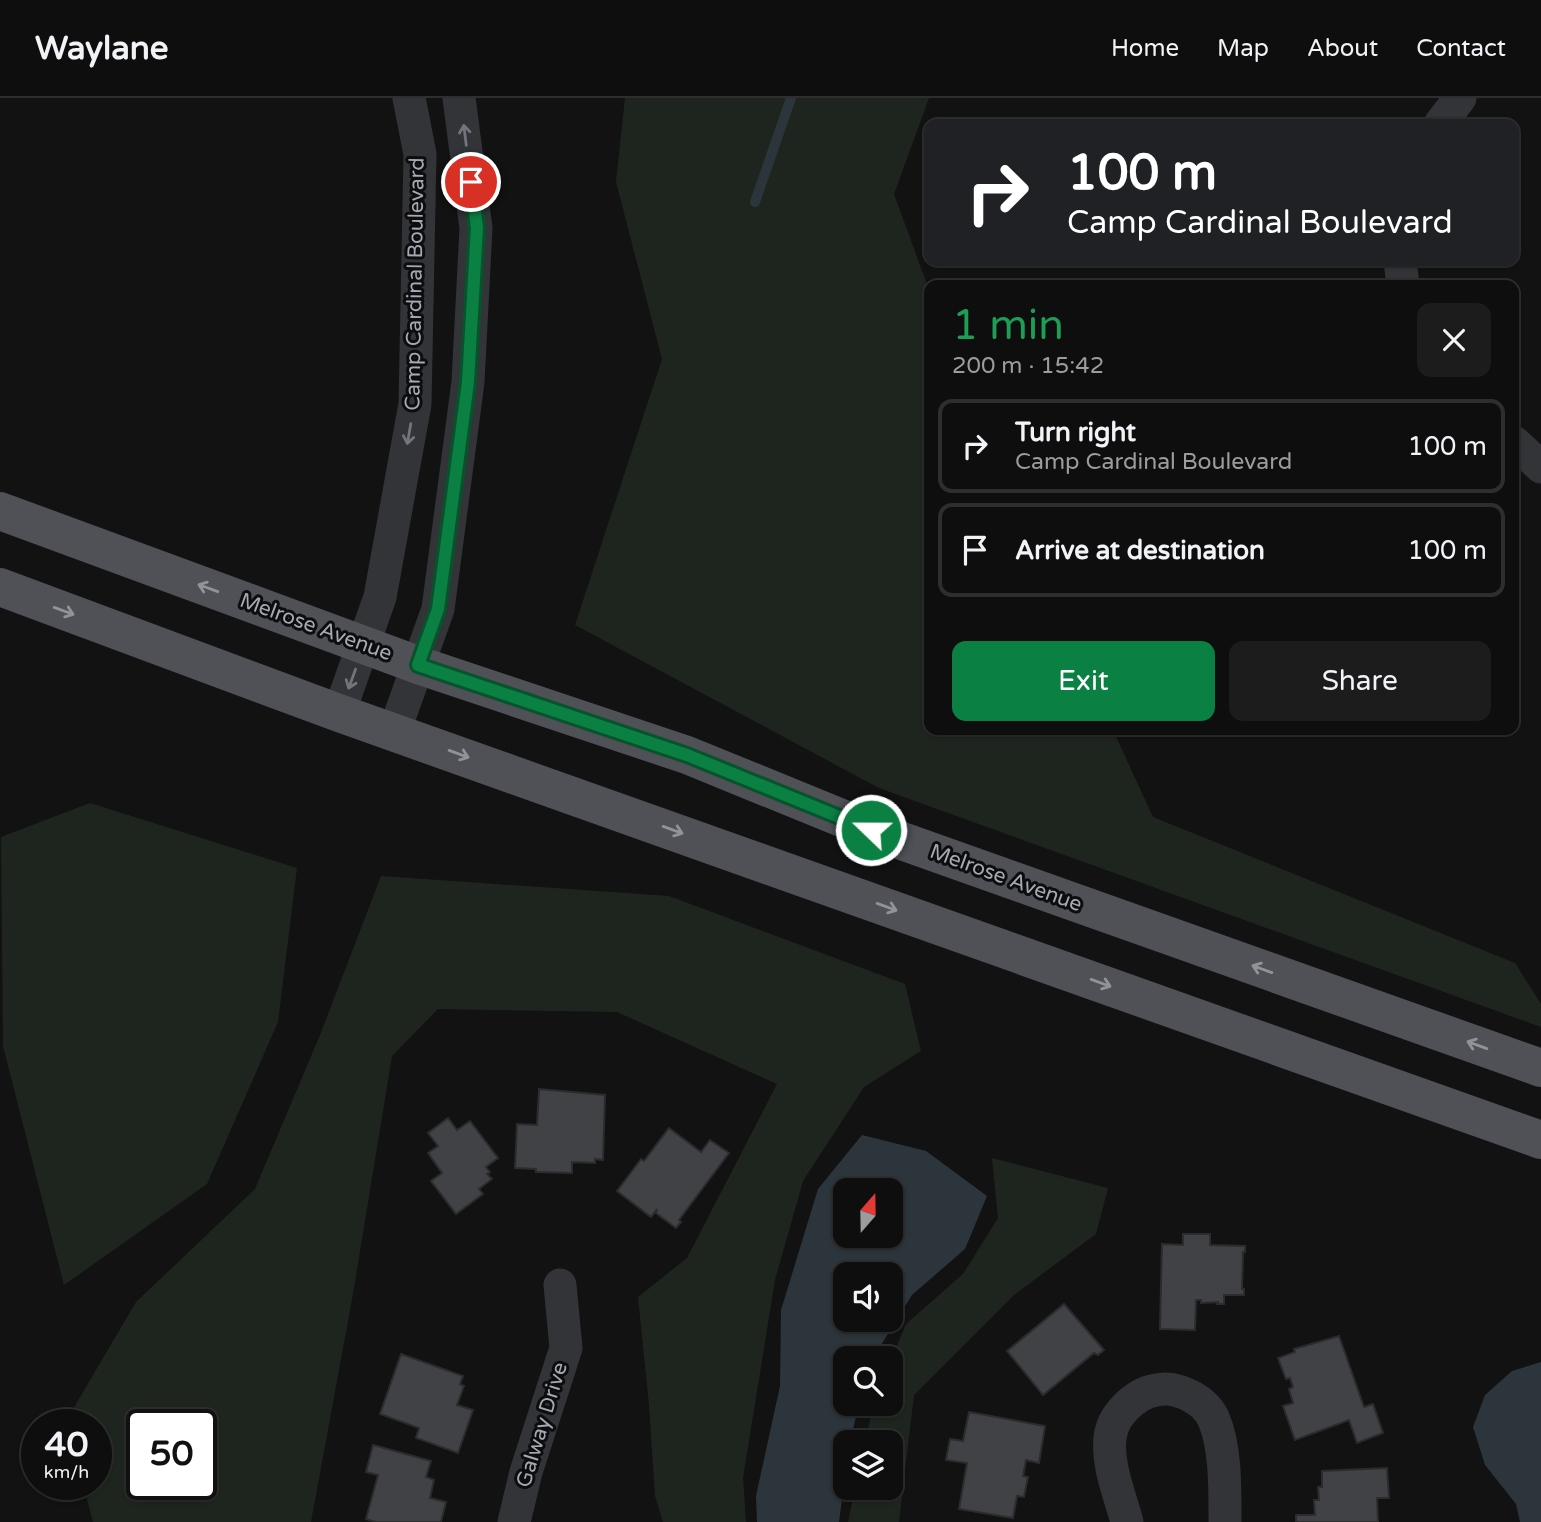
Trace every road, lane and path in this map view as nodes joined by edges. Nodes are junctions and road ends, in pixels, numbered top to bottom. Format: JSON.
{"nodes":[{"id":1,"x":409,"y":98,"type":"edge"},
{"id":2,"x":459,"y":98,"type":"edge"},
{"id":3,"x":1460,"y":98,"type":"edge"},
{"id":4,"x":1444,"y":119,"type":"edge"},
{"id":5,"x":1519,"y":447,"type":"edge"},
{"id":6,"x":1541,"y":467,"type":"edge"},
{"id":7,"x":0,"y":511,"type":"edge"},
{"id":8,"x":0,"y":587,"type":"edge"},
{"id":9,"x":364,"y":645,"type":"junction"},
{"id":10,"x":418,"y":665,"type":"junction"},
{"id":11,"x":339,"y":713,"type":"junction"},
{"id":12,"x":394,"y":732,"type":"junction"},
{"id":13,"x":1541,"y":1068,"type":"edge"},
{"id":14,"x":1541,"y":1140,"type":"edge"},
{"id":15,"x":560,"y":1285,"type":"dead end"},
{"id":16,"x":514,"y":1522,"type":"edge"},
{"id":17,"x":1127,"y":1522,"type":"edge"},
{"id":18,"x":1225,"y":1522,"type":"edge"}],
"edges":[{"from":1,"to":9,"type":"street","name":"Camp Cardinal Boulevard","one_way":true},
{"from":10,"to":2,"type":"street","one_way":true},
{"from":3,"to":4,"type":"street"},
{"from":5,"to":6,"type":"street"},
{"from":9,"to":7,"type":"main road","name":"Melrose Avenue","one_way":true},
{"from":8,"to":11,"type":"main road","one_way":true},
{"from":9,"to":10,"type":"main road","name":"Melrose Avenue"},
{"from":9,"to":11,"type":"street","name":"Camp Cardinal Boulevard","one_way":true},
{"from":10,"to":12,"type":"street"},
{"from":13,"to":10,"type":"main road","name":"Melrose Avenue","one_way":true},
{"from":11,"to":12,"type":"main road"},
{"from":12,"to":14,"type":"main road","one_way":true},
{"from":15,"to":16,"type":"street","name":"Galway Drive"},
{"from":17,"to":18,"type":"street"}]}
